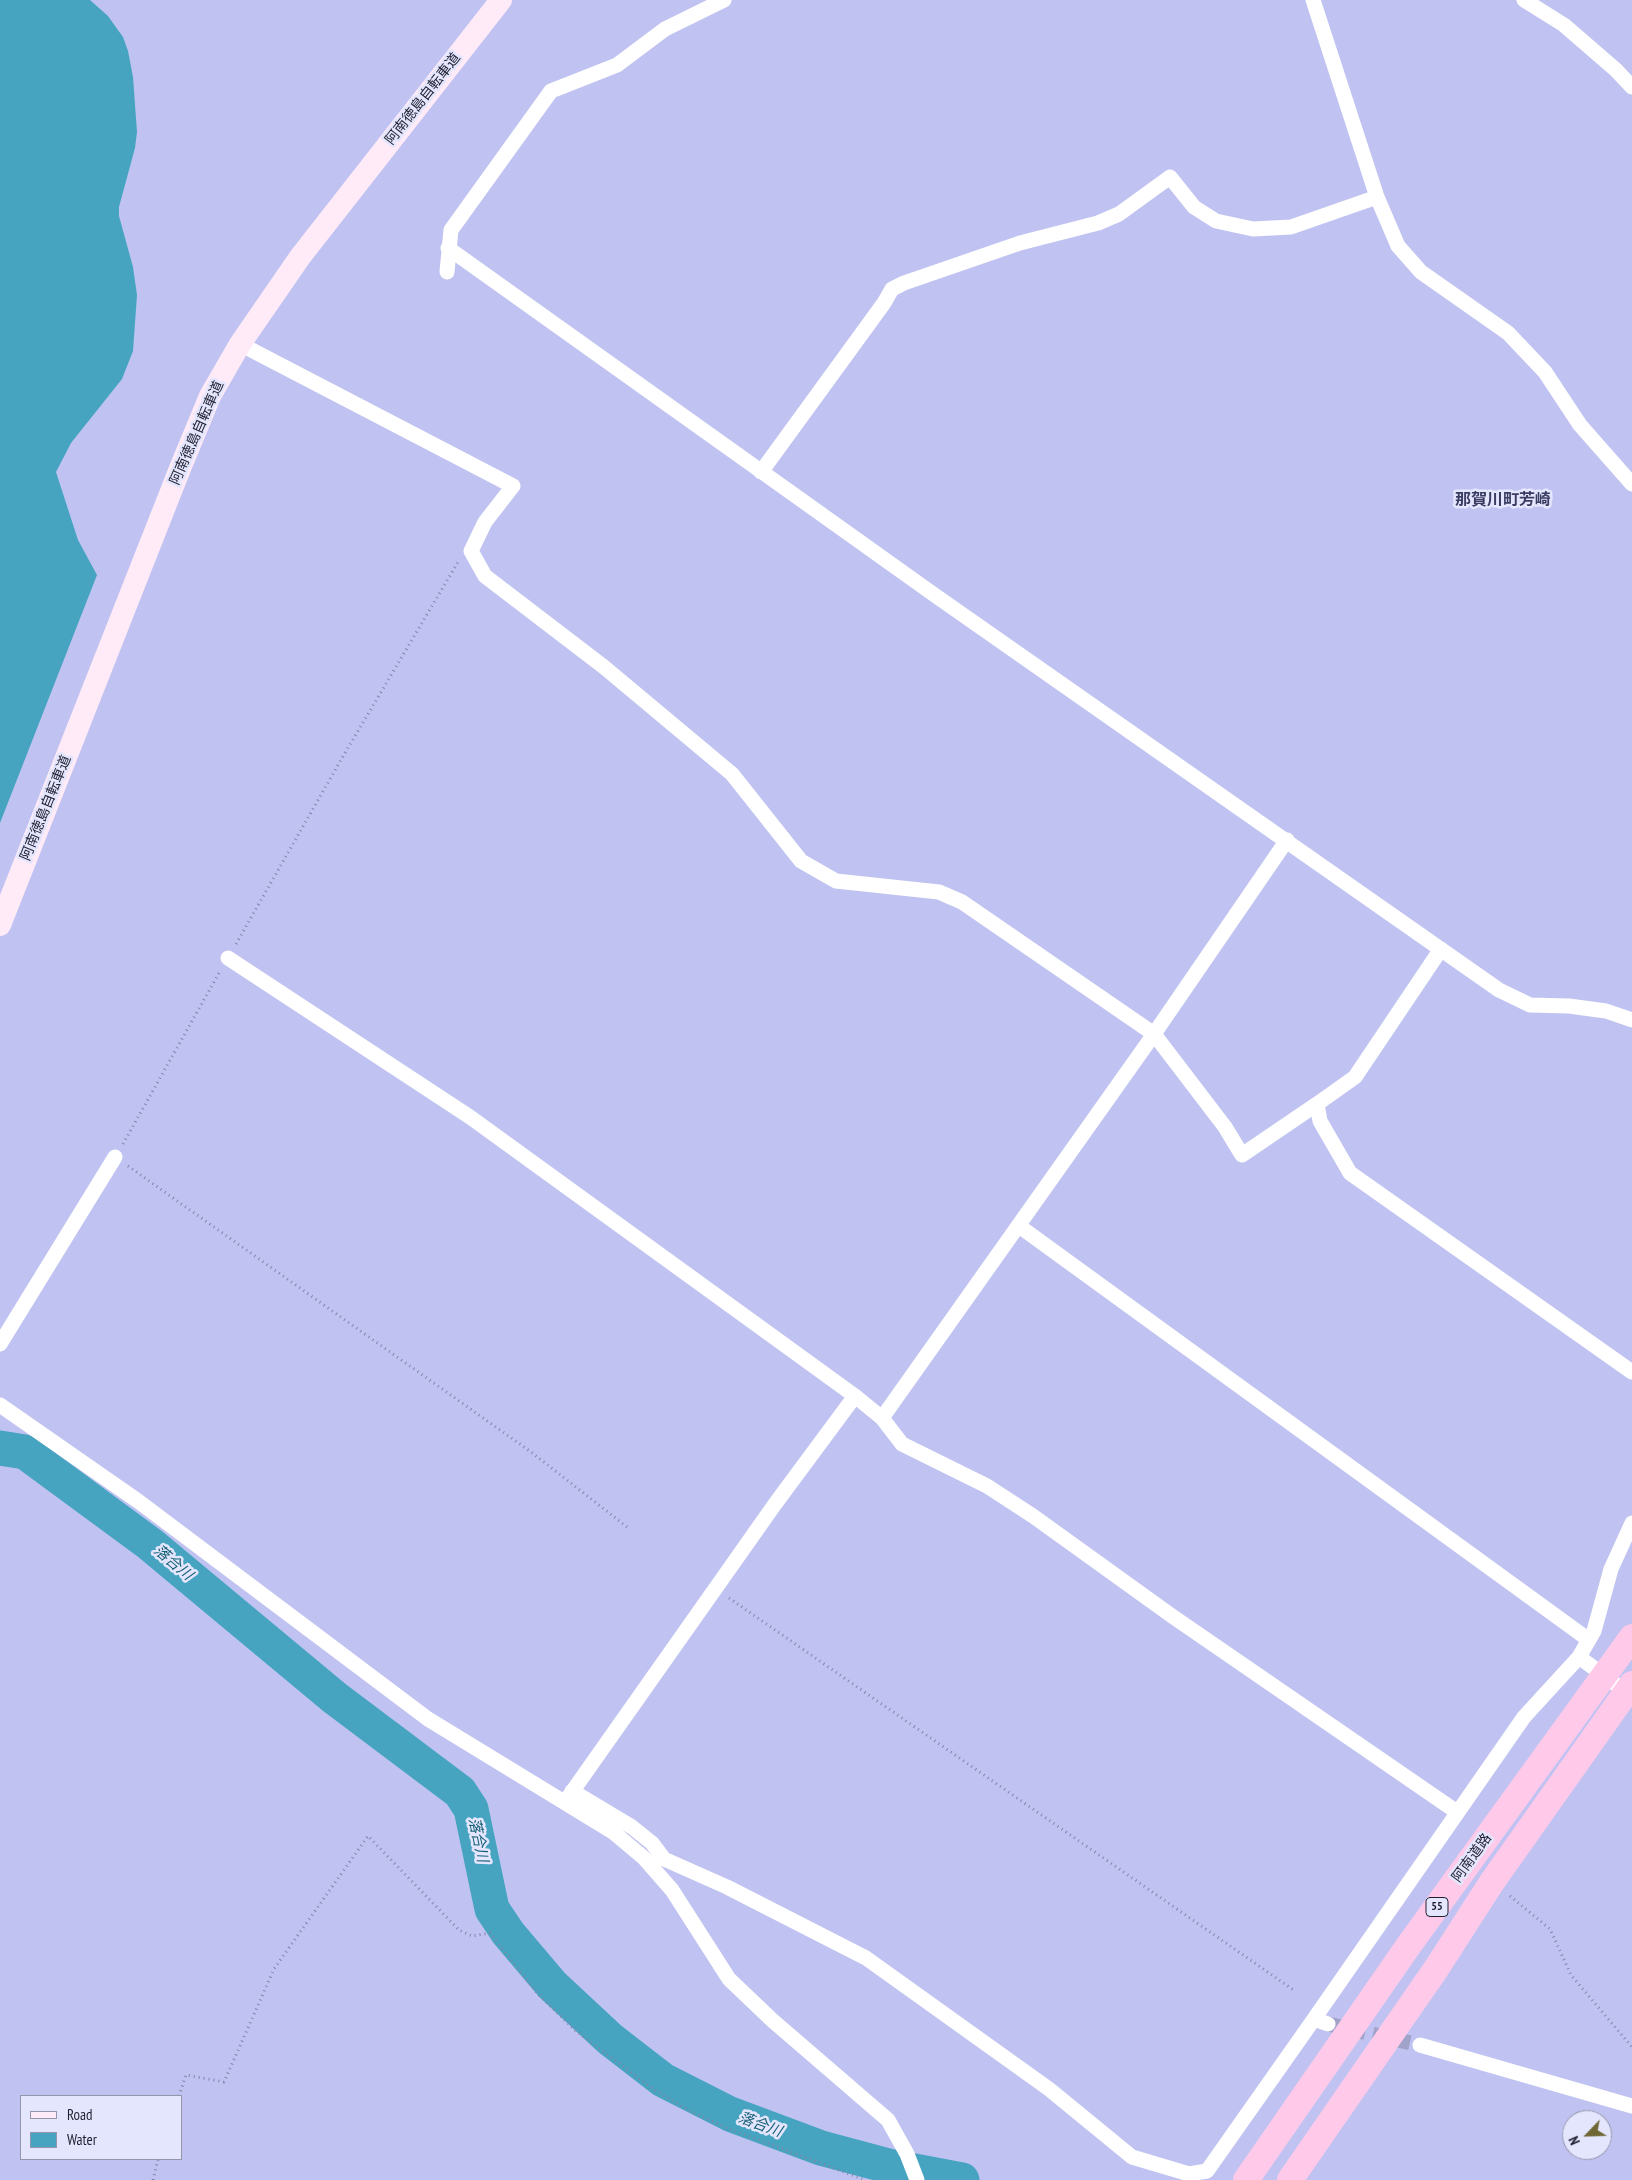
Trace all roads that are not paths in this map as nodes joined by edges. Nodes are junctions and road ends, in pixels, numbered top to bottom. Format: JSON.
{"nodes":[{"id":1,"x":501,"y":0,"type":"edge"},
{"id":2,"x":724,"y":0,"type":"edge"},
{"id":3,"x":1313,"y":0,"type":"edge"},
{"id":4,"x":1524,"y":0,"type":"edge"},
{"id":5,"x":1632,"y":87,"type":"edge"},
{"id":6,"x":1377,"y":197,"type":"junction"},
{"id":7,"x":448,"y":248,"type":"junction"},
{"id":8,"x":447,"y":272,"type":"dead end"},
{"id":9,"x":240,"y":344,"type":"junction"},
{"id":10,"x":761,"y":472,"type":"junction"},
{"id":11,"x":1632,"y":484,"type":"edge"},
{"id":12,"x":1286,"y":840,"type":"junction"},
{"id":13,"x":0,"y":925,"type":"edge"},
{"id":14,"x":1441,"y":949,"type":"junction"},
{"id":15,"x":228,"y":958,"type":"road end"},
{"id":16,"x":1632,"y":1020,"type":"edge"},
{"id":17,"x":1154,"y":1034,"type":"junction"},
{"id":18,"x":1317,"y":1104,"type":"junction"},
{"id":19,"x":115,"y":1157,"type":"road end"},
{"id":20,"x":1019,"y":1226,"type":"junction"},
{"id":21,"x":0,"y":1344,"type":"edge"},
{"id":22,"x":1632,"y":1372,"type":"edge"},
{"id":23,"x":855,"y":1396,"type":"junction"},
{"id":24,"x":0,"y":1405,"type":"edge"},
{"id":25,"x":882,"y":1418,"type":"junction"},
{"id":26,"x":1632,"y":1523,"type":"edge"},
{"id":27,"x":1632,"y":1637,"type":"edge"},
{"id":28,"x":1589,"y":1640,"type":"junction"},
{"id":29,"x":1579,"y":1657,"type":"junction"},
{"id":30,"x":1605,"y":1675,"type":"junction"},
{"id":31,"x":1629,"y":1688,"type":"edge"},
{"id":32,"x":568,"y":1797,"type":"junction"},
{"id":33,"x":1457,"y":1812,"type":"junction"},
{"id":34,"x":1420,"y":2045,"type":"tunnel mouth"},
{"id":35,"x":1632,"y":2106,"type":"edge"},
{"id":36,"x":917,"y":2180,"type":"edge"},
{"id":37,"x":1246,"y":2180,"type":"edge"},
{"id":38,"x":1290,"y":2180,"type":"edge"}],
"edges":[{"from":1,"to":9,"type":"main road","name":"阿南徳島自転車道"},
{"from":2,"to":7,"type":"street"},
{"from":3,"to":6,"type":"street"},
{"from":4,"to":5,"type":"street"},
{"from":6,"to":10,"type":"street"},
{"from":6,"to":11,"type":"street"},
{"from":7,"to":8,"type":"street"},
{"from":7,"to":10,"type":"street"},
{"from":9,"to":13,"type":"main road","name":"阿南徳島自転車道"},
{"from":9,"to":17,"type":"street"},
{"from":10,"to":12,"type":"street"},
{"from":12,"to":14,"type":"street"},
{"from":12,"to":17,"type":"street"},
{"from":14,"to":16,"type":"street"},
{"from":14,"to":18,"type":"street"},
{"from":15,"to":23,"type":"street"},
{"from":17,"to":18,"type":"street"},
{"from":17,"to":20,"type":"street"},
{"from":18,"to":22,"type":"street"},
{"from":19,"to":21,"type":"street"},
{"from":20,"to":25,"type":"street"},
{"from":20,"to":28,"type":"street"},
{"from":23,"to":25,"type":"street"},
{"from":23,"to":32,"type":"street"},
{"from":24,"to":32,"type":"street"},
{"from":25,"to":33,"type":"street"},
{"from":26,"to":28,"type":"street"},
{"from":27,"to":30,"type":"highway","name":"阿南道路","number":"55"},
{"from":28,"to":29,"type":"street"},
{"from":29,"to":30,"type":"street"},
{"from":29,"to":33,"type":"street"},
{"from":30,"to":31,"type":"street"},
{"from":30,"to":37,"type":"highway","name":"阿南道路","number":"55"},
{"from":31,"to":38,"type":"highway","number":"55"},
{"from":32,"to":33,"type":"street"},
{"from":32,"to":36,"type":"street"},
{"from":34,"to":35,"type":"street"}]}
